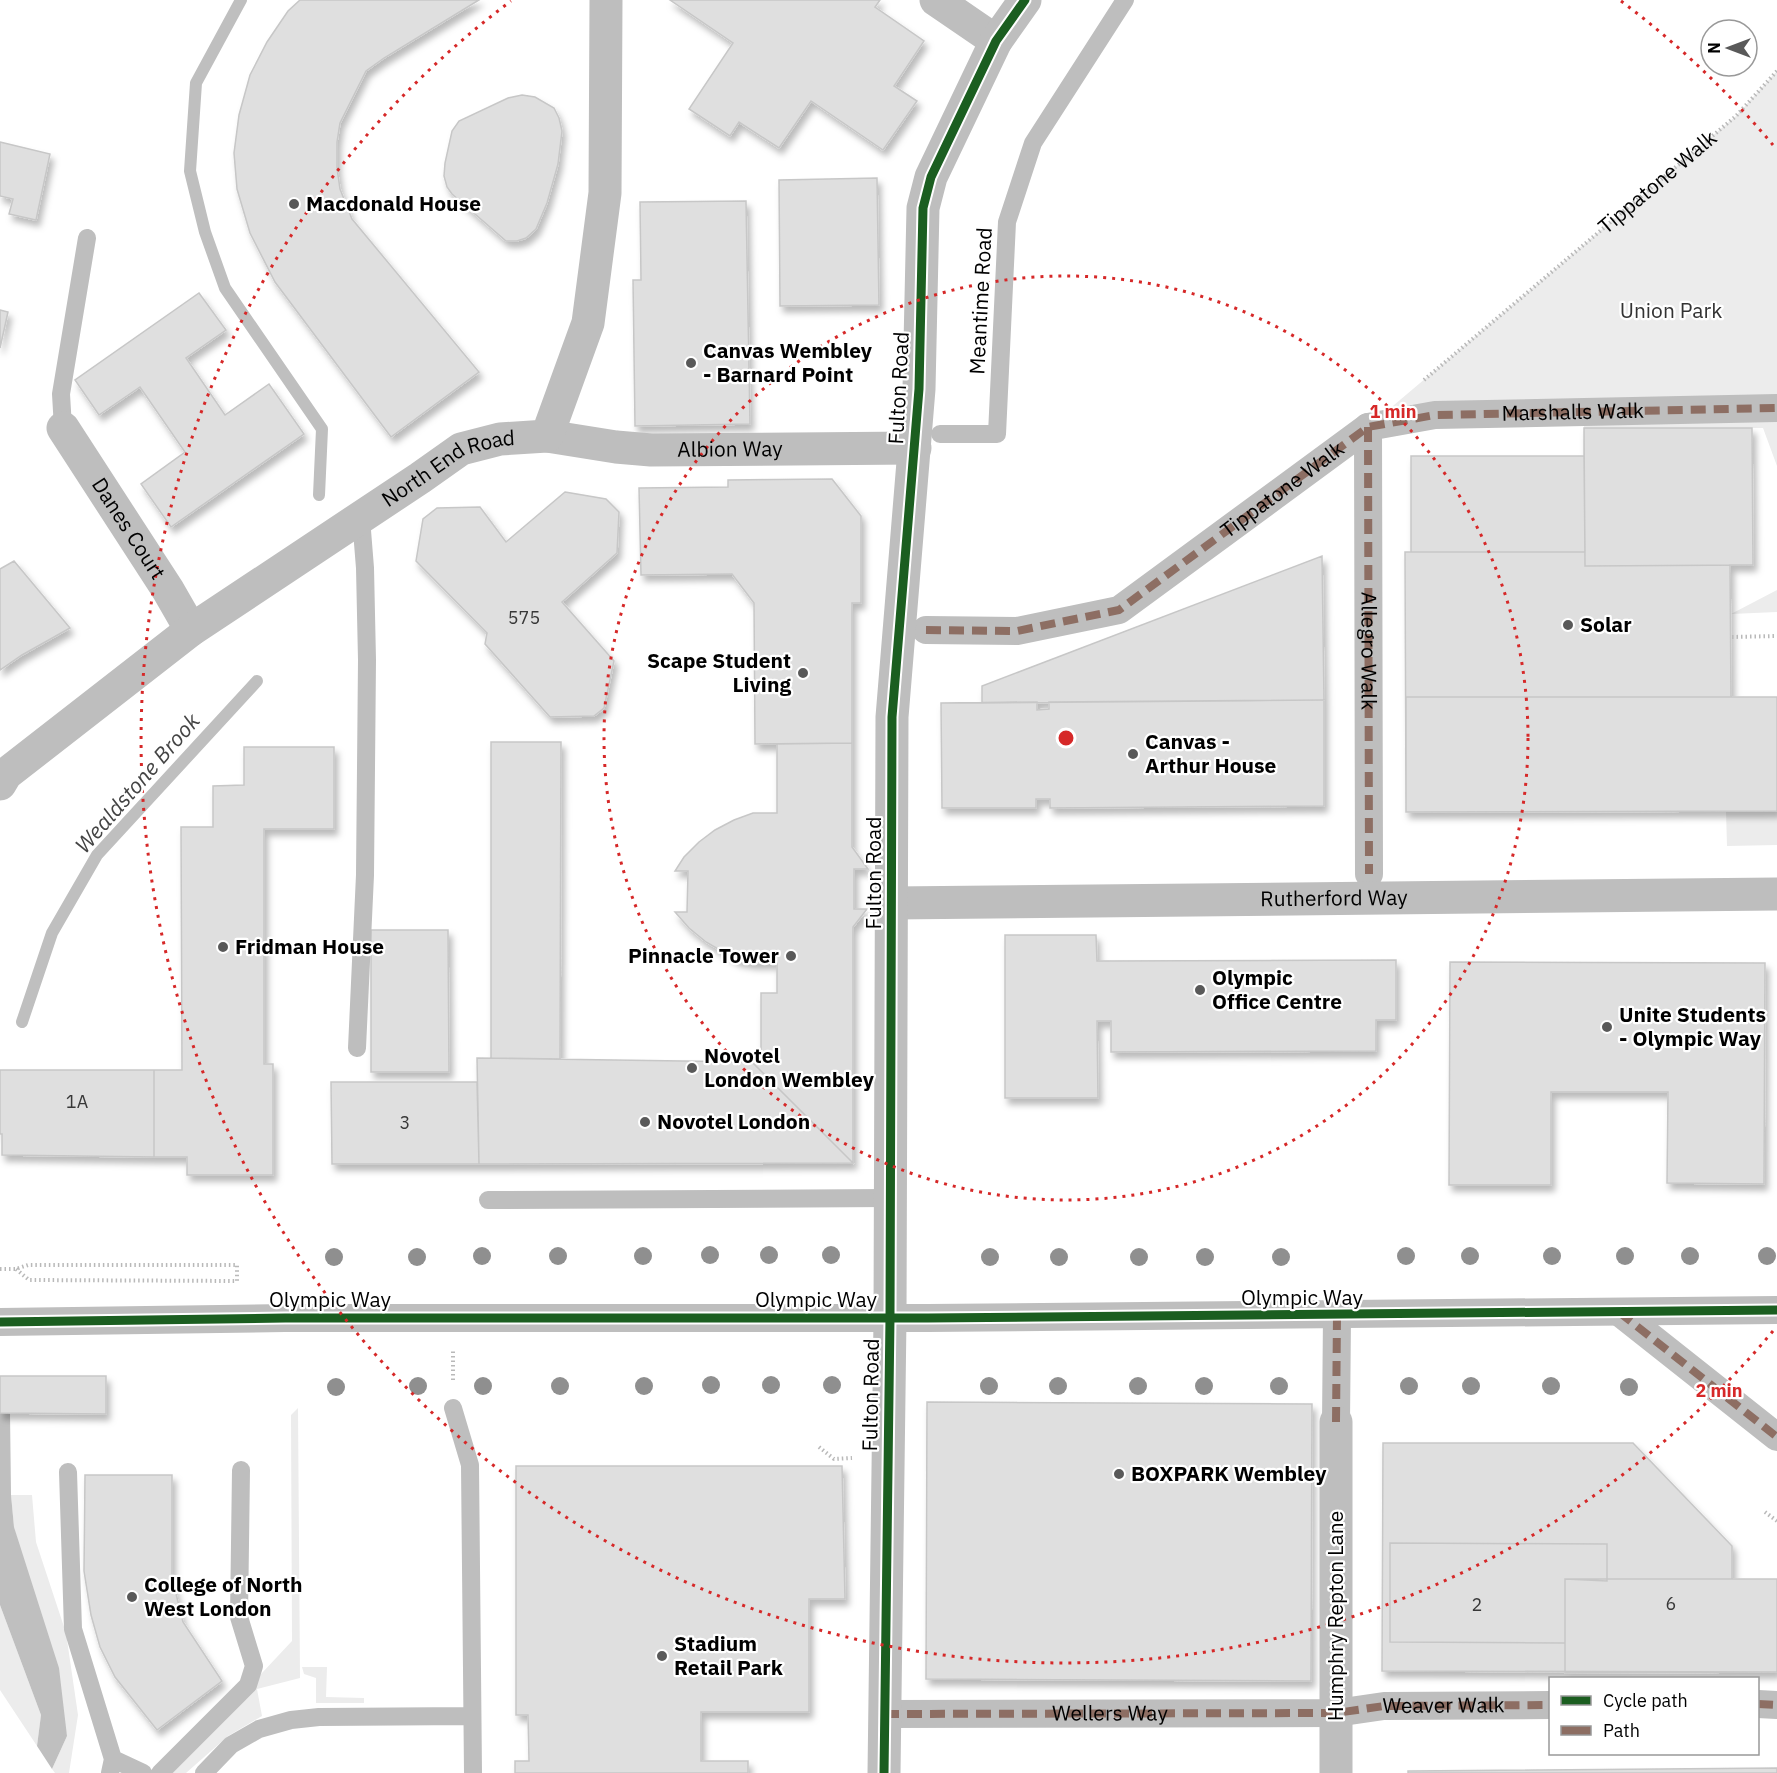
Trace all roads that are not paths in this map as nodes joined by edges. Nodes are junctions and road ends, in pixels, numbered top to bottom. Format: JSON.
{"nodes":[{"id":1,"x":606,"y":0,"type":"edge"},
{"id":2,"x":936,"y":0,"type":"edge"},
{"id":3,"x":1025,"y":0,"type":"edge"},
{"id":4,"x":1125,"y":0,"type":"edge"},
{"id":5,"x":996,"y":41,"type":"junction"},
{"id":6,"x":87,"y":238,"type":"dead end"},
{"id":7,"x":1777,"y":408,"type":"edge"},
{"id":8,"x":1368,"y":427,"type":"junction"},
{"id":9,"x":63,"y":428,"type":"joint"},
{"id":10,"x":547,"y":436,"type":"junction"},
{"id":11,"x":927,"y":441,"type":"junction"},
{"id":12,"x":361,"y":518,"type":"junction"},
{"id":13,"x":191,"y":630,"type":"junction"},
{"id":14,"x":926,"y":630,"type":"dead end"},
{"id":15,"x":0,"y":784,"type":"edge"},
{"id":16,"x":1369,"y":874,"type":"dead end"},
{"id":17,"x":1777,"y":894,"type":"edge"},
{"id":18,"x":892,"y":903,"type":"junction"},
{"id":19,"x":357,"y":1047,"type":"dead end"},
{"id":20,"x":890,"y":1198,"type":"junction"},
{"id":21,"x":488,"y":1200,"type":"dead end"},
{"id":22,"x":1777,"y":1310,"type":"edge"},
{"id":23,"x":1619,"y":1312,"type":"junction"},
{"id":24,"x":1337,"y":1316,"type":"junction"},
{"id":25,"x":890,"y":1318,"type":"junction"},
{"id":26,"x":0,"y":1322,"type":"edge"},
{"id":27,"x":453,"y":1408,"type":"road end"},
{"id":28,"x":1336,"y":1422,"type":"joint"},
{"id":29,"x":1777,"y":1437,"type":"edge"},
{"id":30,"x":241,"y":1470,"type":"dead end"},
{"id":31,"x":68,"y":1472,"type":"dead end"},
{"id":32,"x":1549,"y":1705,"type":"edge"},
{"id":33,"x":1336,"y":1713,"type":"junction"},
{"id":34,"x":885,"y":1714,"type":"junction"},
{"id":35,"x":472,"y":1716,"type":"junction"},
{"id":36,"x":111,"y":1766,"type":"edge"},
{"id":37,"x":143,"y":1773,"type":"edge"},
{"id":38,"x":160,"y":1773,"type":"edge"},
{"id":39,"x":204,"y":1773,"type":"edge"},
{"id":40,"x":473,"y":1773,"type":"edge"},
{"id":41,"x":884,"y":1773,"type":"edge"},
{"id":42,"x":1336,"y":1773,"type":"edge"}],
"edges":[{"from":1,"to":10,"type":"street","name":"North End Road"},
{"from":2,"to":5,"type":"street"},
{"from":3,"to":5,"type":"street","name":"Fulton Road"},
{"from":4,"to":11,"type":"lane","name":"Meantime Road"},
{"from":5,"to":11,"type":"street","name":"Fulton Road"},
{"from":6,"to":9,"type":"lane"},
{"from":7,"to":8,"type":"street","name":"Marshalls Walk"},
{"from":8,"to":14,"type":"street","name":"Tippatone Walk"},
{"from":8,"to":16,"type":"street","name":"Allegro Walk"},
{"from":9,"to":13,"type":"street","name":"Danes Court"},
{"from":10,"to":11,"type":"street","name":"Albion Way"},
{"from":10,"to":12,"type":"street","name":"North End Road"},
{"from":11,"to":18,"type":"street","name":"Fulton Road"},
{"from":12,"to":13,"type":"street","name":"North End Road"},
{"from":12,"to":19,"type":"lane"},
{"from":13,"to":15,"type":"street","name":"North End Road"},
{"from":17,"to":18,"type":"street","name":"Rutherford Way"},
{"from":18,"to":20,"type":"street","name":"Fulton Road"},
{"from":20,"to":21,"type":"lane"},
{"from":20,"to":25,"type":"street","name":"Fulton Road"},
{"from":22,"to":23,"type":"street","name":"Olympic Way"},
{"from":23,"to":24,"type":"street","name":"Olympic Way"},
{"from":23,"to":29,"type":"street"},
{"from":24,"to":25,"type":"street","name":"Olympic Way"},
{"from":24,"to":28,"type":"street"},
{"from":25,"to":26,"type":"street","name":"Olympic Way"},
{"from":25,"to":34,"type":"street","name":"Fulton Road"},
{"from":27,"to":35,"type":"lane"},
{"from":28,"to":33,"type":"street","name":"Humphry Repton Lane"},
{"from":30,"to":38,"type":"lane"},
{"from":31,"to":36,"type":"lane"},
{"from":32,"to":33,"type":"street","name":"Weaver Walk"},
{"from":33,"to":34,"type":"street","name":"Wellers Way"},
{"from":33,"to":42,"type":"street","name":"Humphry Repton Lane"},
{"from":34,"to":41,"type":"street","name":"Fulton Road"},
{"from":35,"to":39,"type":"lane"},
{"from":35,"to":40,"type":"lane"},
{"from":36,"to":37,"type":"lane"}]}
